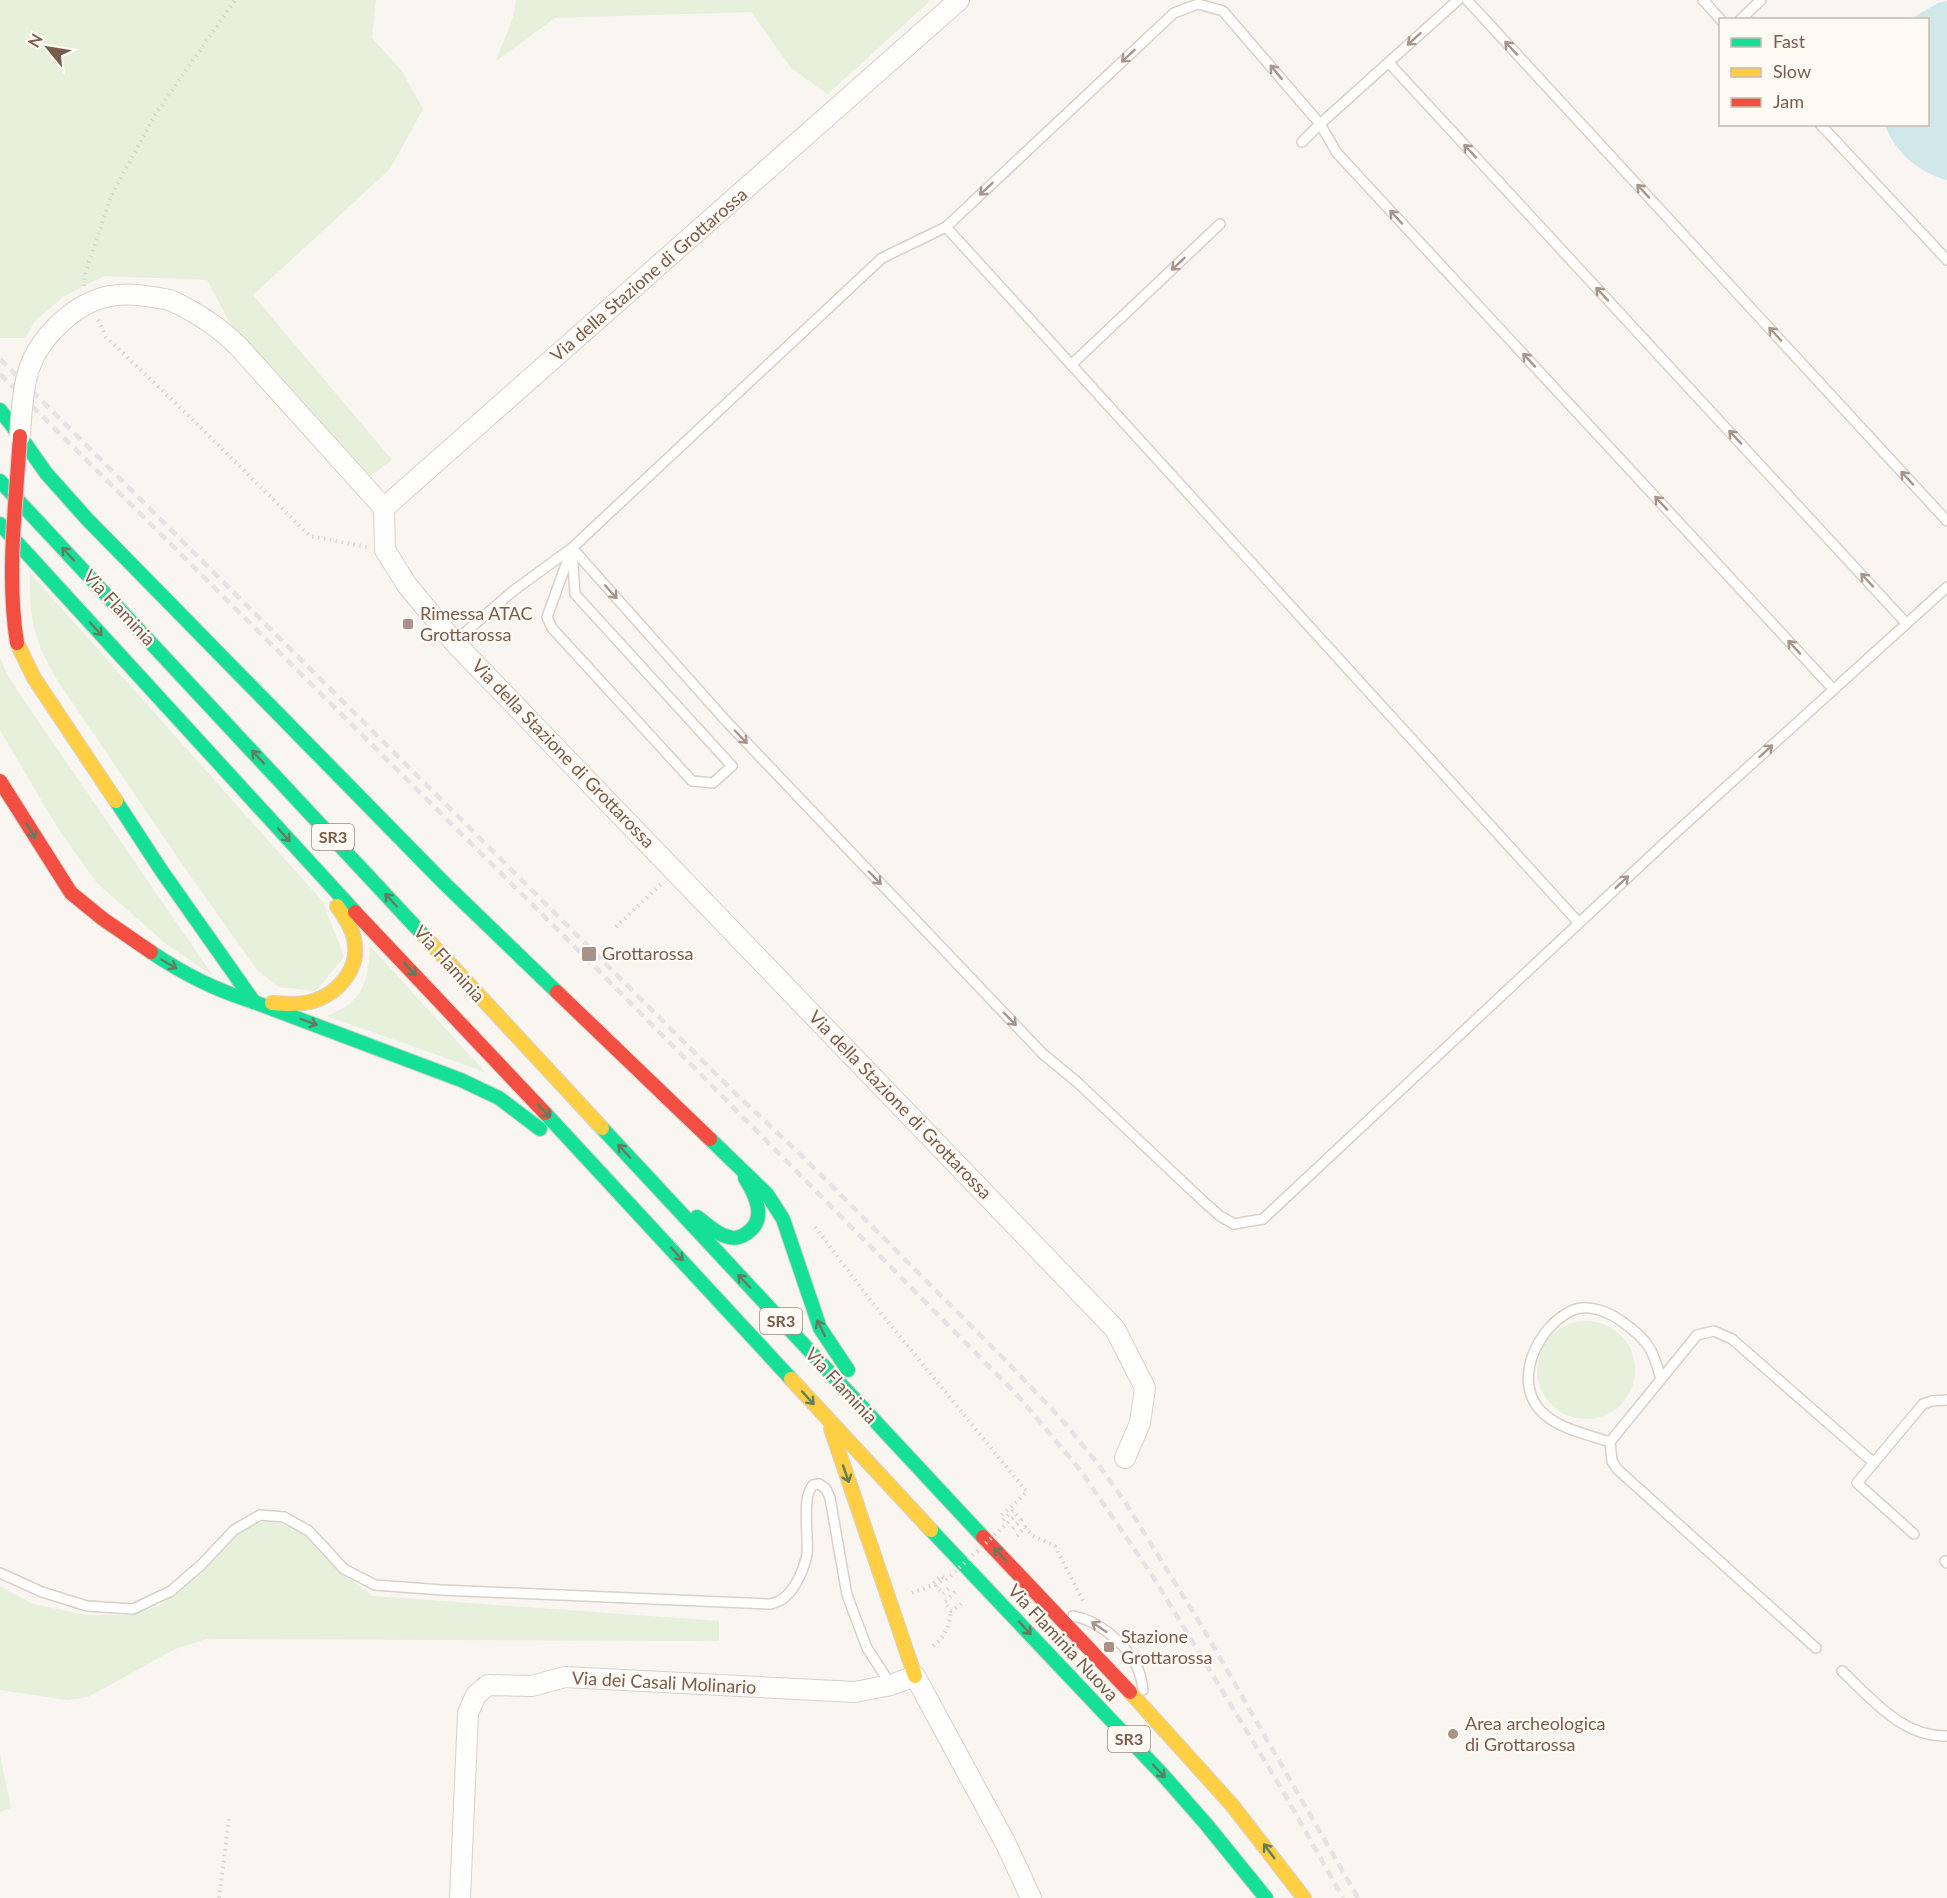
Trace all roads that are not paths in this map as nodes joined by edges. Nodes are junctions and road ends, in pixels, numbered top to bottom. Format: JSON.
{"nodes":[{"id":1,"x":959,"y":0,"type":"edge"},
{"id":2,"x":1458,"y":0,"type":"edge"},
{"id":3,"x":1467,"y":0,"type":"edge"},
{"id":4,"x":1703,"y":0,"type":"edge"},
{"id":5,"x":1761,"y":0,"type":"edge"},
{"id":6,"x":1199,"y":2,"type":"edge"},
{"id":7,"x":1720,"y":18,"type":"edge"},
{"id":8,"x":1742,"y":18,"type":"edge"},
{"id":9,"x":1389,"y":63,"type":"junction"},
{"id":10,"x":1320,"y":124,"type":"junction"},
{"id":11,"x":1822,"y":126,"type":"edge"},
{"id":12,"x":1302,"y":142,"type":"dead end"},
{"id":13,"x":1220,"y":224,"type":"dead end"},
{"id":14,"x":946,"y":227,"type":"junction"},
{"id":15,"x":1947,"y":260,"type":"edge"},
{"id":16,"x":1071,"y":364,"type":"junction"},
{"id":17,"x":0,"y":410,"type":"edge"},
{"id":18,"x":20,"y":436,"type":"junction"},
{"id":19,"x":0,"y":481,"type":"edge"},
{"id":20,"x":384,"y":508,"type":"junction"},
{"id":21,"x":1947,"y":521,"type":"edge"},
{"id":22,"x":0,"y":524,"type":"edge"},
{"id":23,"x":572,"y":548,"type":"junction"},
{"id":24,"x":1947,"y":587,"type":"edge"},
{"id":25,"x":1906,"y":623,"type":"junction"},
{"id":26,"x":454,"y":642,"type":"junction"},
{"id":27,"x":1833,"y":689,"type":"junction"},
{"id":28,"x":0,"y":781,"type":"edge"},
{"id":29,"x":312,"y":866,"type":"junction"},
{"id":30,"x":1579,"y":923,"type":"junction"},
{"id":31,"x":254,"y":1002,"type":"junction"},
{"id":32,"x":738,"y":1166,"type":"junction"},
{"id":33,"x":664,"y":1194,"type":"junction"},
{"id":34,"x":629,"y":1202,"type":"junction"},
{"id":35,"x":1661,"y":1379,"type":"junction"},
{"id":36,"x":1947,"y":1400,"type":"edge"},
{"id":37,"x":827,"y":1419,"type":"junction"},
{"id":38,"x":1610,"y":1442,"type":"junction"},
{"id":39,"x":898,"y":1447,"type":"junction"},
{"id":40,"x":1125,"y":1458,"type":"dead end"},
{"id":41,"x":1874,"y":1463,"type":"junction"},
{"id":42,"x":1914,"y":1534,"type":"dead end"},
{"id":43,"x":0,"y":1572,"type":"edge"},
{"id":44,"x":1054,"y":1612,"type":"junction"},
{"id":45,"x":1816,"y":1648,"type":"dead end"},
{"id":46,"x":1842,"y":1671,"type":"dead end"},
{"id":47,"x":915,"y":1676,"type":"junction"},
{"id":48,"x":891,"y":1685,"type":"junction"},
{"id":49,"x":1147,"y":1710,"type":"junction"},
{"id":50,"x":1947,"y":1736,"type":"edge"},
{"id":51,"x":460,"y":1898,"type":"edge"},
{"id":52,"x":1031,"y":1898,"type":"edge"},
{"id":53,"x":1266,"y":1898,"type":"edge"},
{"id":54,"x":1304,"y":1898,"type":"edge"}],
"edges":[{"from":1,"to":20,"type":"street","name":"Via della Stazione di Grottarossa"},
{"from":2,"to":9,"type":"lane","one_way":true},
{"from":21,"to":3,"type":"lane","one_way":true},
{"from":4,"to":7,"type":"lane"},
{"from":5,"to":8,"type":"lane"},
{"from":10,"to":6,"type":"lane","one_way":true},
{"from":6,"to":14,"type":"lane","one_way":true},
{"from":9,"to":10,"type":"lane"},
{"from":25,"to":9,"type":"lane","one_way":true},
{"from":10,"to":12,"type":"lane"},
{"from":27,"to":10,"type":"lane","one_way":true},
{"from":11,"to":15,"type":"lane"},
{"from":13,"to":16,"type":"lane","one_way":true},
{"from":14,"to":16,"type":"lane"},
{"from":14,"to":23,"type":"lane"},
{"from":16,"to":30,"type":"lane"},
{"from":17,"to":18,"type":"main road"},
{"from":18,"to":20,"type":"street","bridge":true},
{"from":18,"to":31,"type":"main road","bridge":true},
{"from":18,"to":32,"type":"main road"},
{"from":33,"to":19,"type":"main road","name":"Via Flaminia","number":"SR3","one_way":true},
{"from":20,"to":26,"type":"street","name":"Via della Stazione di Grottarossa"},
{"from":22,"to":29,"type":"main road","name":"Via Flaminia","number":"SR3","one_way":true},
{"from":23,"to":23,"type":"lane"},
{"from":23,"to":26,"type":"lane"},
{"from":23,"to":30,"type":"lane","one_way":true},
{"from":24,"to":25,"type":"lane"},
{"from":25,"to":27,"type":"lane"},
{"from":26,"to":40,"type":"street","name":"Via della Stazione di Grottarossa"},
{"from":30,"to":27,"type":"lane","one_way":true},
{"from":28,"to":31,"type":"main road","one_way":true},
{"from":29,"to":31,"type":"main road"},
{"from":29,"to":34,"type":"main road","name":"Via Flaminia","number":"SR3","one_way":true},
{"from":31,"to":34,"type":"main road","one_way":true},
{"from":32,"to":33,"type":"main road"},
{"from":39,"to":32,"type":"main road","one_way":true},
{"from":39,"to":33,"type":"main road","name":"Via Flaminia","number":"SR3","one_way":true},
{"from":34,"to":37,"type":"main road","name":"Via Flaminia","number":"SR3","one_way":true},
{"from":35,"to":38,"type":"lane"},
{"from":35,"to":38,"type":"lane"},
{"from":35,"to":41,"type":"lane"},
{"from":36,"to":41,"type":"lane"},
{"from":37,"to":47,"type":"main road","one_way":true},
{"from":37,"to":53,"type":"main road","name":"Via Flaminia Nuova","number":"SR3","one_way":true},
{"from":38,"to":45,"type":"lane"},
{"from":44,"to":39,"type":"main road","name":"Via Flaminia Nuova","number":"SR3","one_way":true},
{"from":41,"to":42,"type":"lane"},
{"from":43,"to":48,"type":"lane"},
{"from":44,"to":49,"type":"main road","name":"Via Flaminia Nuova","number":"SR3"},
{"from":49,"to":44,"type":"lane","one_way":true},
{"from":46,"to":50,"type":"lane"},
{"from":47,"to":48,"type":"street","name":"Via dei Casali Molinario"},
{"from":47,"to":52,"type":"street"},
{"from":48,"to":51,"type":"street","name":"Via dei Casali Molinario"},
{"from":54,"to":49,"type":"main road","name":"Via Flaminia Nuova","number":"SR3","one_way":true}]}
